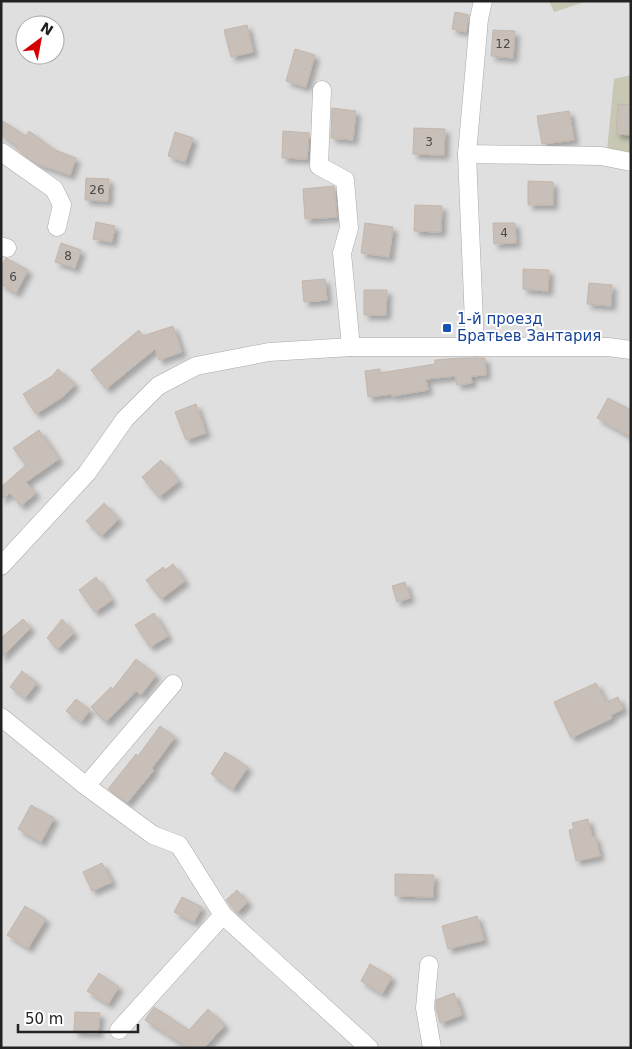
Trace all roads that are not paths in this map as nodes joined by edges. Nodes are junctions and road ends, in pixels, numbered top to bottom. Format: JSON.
{"nodes":[{"id":1,"x":482,"y":1,"type":"edge"},
{"id":2,"x":322,"y":90,"type":"dead end"},
{"id":3,"x":1,"y":152,"type":"edge"},
{"id":4,"x":467,"y":154,"type":"junction"},
{"id":5,"x":631,"y":162,"type":"edge"},
{"id":6,"x":58,"y":228,"type":"dead end"},
{"id":7,"x":351,"y":347,"type":"junction"},
{"id":8,"x":475,"y":347,"type":"junction"},
{"id":9,"x":631,"y":350,"type":"edge"},
{"id":10,"x":1,"y":566,"type":"edge"},
{"id":11,"x":173,"y":684,"type":"dead end"},
{"id":12,"x":1,"y":717,"type":"edge"},
{"id":13,"x":86,"y":786,"type":"junction"},
{"id":14,"x":223,"y":915,"type":"junction"},
{"id":15,"x":429,"y":965,"type":"dead end"},
{"id":16,"x":119,"y":1030,"type":"dead end"},
{"id":17,"x":369,"y":1048,"type":"edge"},
{"id":18,"x":432,"y":1048,"type":"edge"}],
"edges":[{"from":1,"to":4,"type":"street"},
{"from":2,"to":7,"type":"street"},
{"from":3,"to":6,"type":"street"},
{"from":4,"to":5,"type":"street"},
{"from":4,"to":8,"type":"street"},
{"from":7,"to":8,"type":"street"},
{"from":7,"to":10,"type":"street"},
{"from":8,"to":9,"type":"street"},
{"from":11,"to":13,"type":"street"},
{"from":12,"to":13,"type":"street"},
{"from":13,"to":14,"type":"street"},
{"from":14,"to":16,"type":"street"},
{"from":14,"to":17,"type":"street"},
{"from":15,"to":18,"type":"street"}]}
